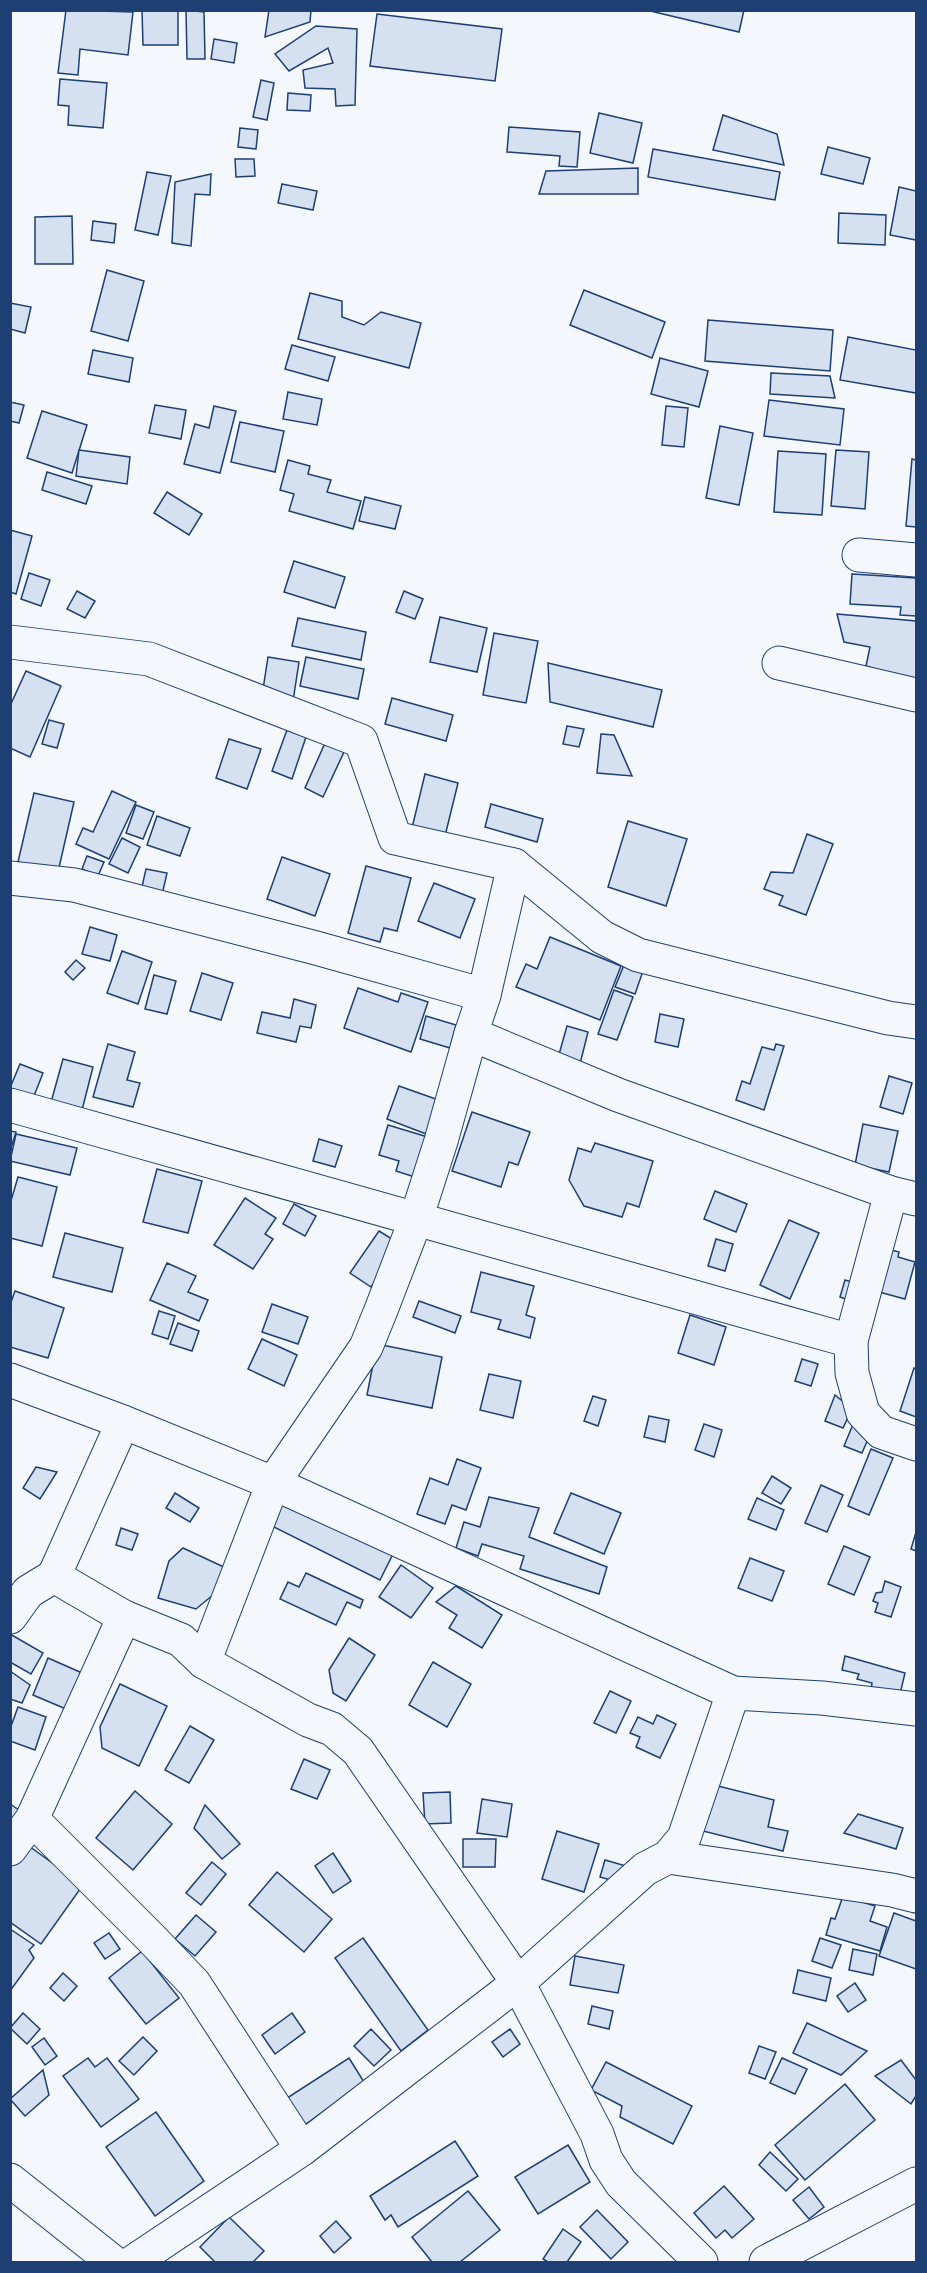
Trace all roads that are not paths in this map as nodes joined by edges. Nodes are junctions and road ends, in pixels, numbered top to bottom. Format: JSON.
{"nodes":[{"id":1,"x":859,"y":555,"type":"dead end"},
{"id":2,"x":916,"y":560,"type":"edge"},
{"id":3,"x":10,"y":642,"type":"edge"},
{"id":4,"x":779,"y":663,"type":"dead end"},
{"id":5,"x":916,"y":695,"type":"edge"},
{"id":6,"x":514,"y":865,"type":"junction"},
{"id":7,"x":10,"y":878,"type":"edge"},
{"id":8,"x":484,"y":995,"type":"junction"},
{"id":9,"x":916,"y":1022,"type":"edge"},
{"id":10,"x":471,"y":1034,"type":"junction"},
{"id":11,"x":10,"y":1105,"type":"edge"},
{"id":12,"x":904,"y":1196,"type":"edge"},
{"id":13,"x":416,"y":1219,"type":"junction"},
{"id":14,"x":851,"y":1341,"type":"junction"},
{"id":15,"x":10,"y":1380,"type":"edge"},
{"id":16,"x":123,"y":1422,"type":"junction"},
{"id":17,"x":916,"y":1444,"type":"edge"},
{"id":18,"x":273,"y":1483,"type":"junction"},
{"id":19,"x":54,"y":1576,"type":"junction"},
{"id":20,"x":10,"y":1617,"type":"edge"},
{"id":21,"x":124,"y":1617,"type":"junction"},
{"id":22,"x":204,"y":1662,"type":"junction"},
{"id":23,"x":733,"y":1693,"type":"junction"},
{"id":24,"x":916,"y":1709,"type":"edge"},
{"id":25,"x":32,"y":1818,"type":"junction"},
{"id":26,"x":10,"y":1849,"type":"edge"},
{"id":27,"x":668,"y":1857,"type":"junction"},
{"id":28,"x":916,"y":1896,"type":"edge"},
{"id":29,"x":518,"y":1983,"type":"junction"},
{"id":30,"x":302,"y":2150,"type":"junction"},
{"id":31,"x":10,"y":2180,"type":"edge"},
{"id":32,"x":916,"y":2184,"type":"edge"},
{"id":33,"x":112,"y":2262,"type":"edge"},
{"id":34,"x":133,"y":2262,"type":"edge"},
{"id":35,"x":701,"y":2262,"type":"edge"},
{"id":36,"x":766,"y":2262,"type":"edge"}],
"edges":[{"from":1,"to":2,"type":"lane"},
{"from":3,"to":6,"type":"lane"},
{"from":4,"to":5,"type":"lane"},
{"from":6,"to":8,"type":"lane"},
{"from":6,"to":9,"type":"lane"},
{"from":7,"to":8,"type":"lane"},
{"from":8,"to":10,"type":"lane"},
{"from":10,"to":12,"type":"lane"},
{"from":10,"to":13,"type":"lane"},
{"from":11,"to":13,"type":"lane"},
{"from":12,"to":14,"type":"lane"},
{"from":13,"to":14,"type":"lane"},
{"from":13,"to":18,"type":"lane"},
{"from":14,"to":17,"type":"lane"},
{"from":15,"to":16,"type":"lane"},
{"from":16,"to":18,"type":"lane"},
{"from":16,"to":19,"type":"lane"},
{"from":18,"to":22,"type":"lane"},
{"from":18,"to":23,"type":"lane"},
{"from":19,"to":20,"type":"lane"},
{"from":19,"to":21,"type":"lane"},
{"from":21,"to":22,"type":"lane"},
{"from":21,"to":25,"type":"lane"},
{"from":22,"to":29,"type":"lane"},
{"from":23,"to":24,"type":"lane"},
{"from":23,"to":27,"type":"lane"},
{"from":25,"to":26,"type":"lane"},
{"from":25,"to":30,"type":"lane"},
{"from":27,"to":28,"type":"lane"},
{"from":27,"to":29,"type":"lane"},
{"from":29,"to":30,"type":"lane"},
{"from":29,"to":35,"type":"lane"},
{"from":30,"to":34,"type":"lane"},
{"from":31,"to":33,"type":"lane"},
{"from":32,"to":36,"type":"lane"}]}
